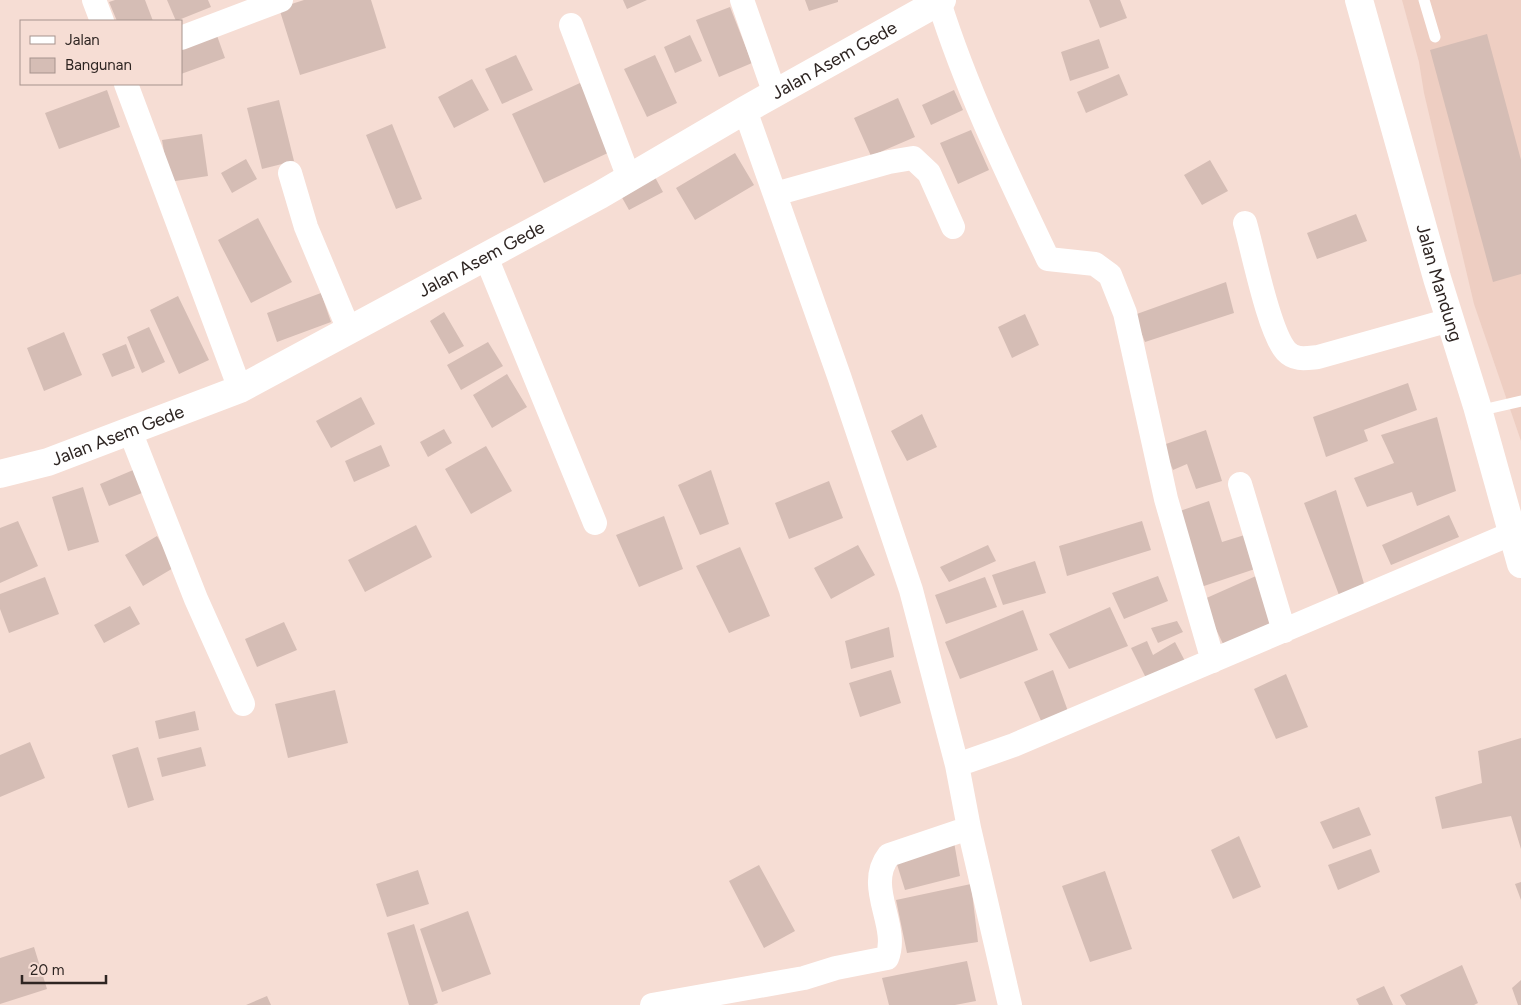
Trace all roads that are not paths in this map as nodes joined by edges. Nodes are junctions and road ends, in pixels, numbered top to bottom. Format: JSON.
{"nodes":[{"id":1,"x":94,"y":0,"type":"edge"},
{"id":2,"x":281,"y":0,"type":"edge"},
{"id":3,"x":742,"y":0,"type":"edge"},
{"id":4,"x":1359,"y":0,"type":"edge"},
{"id":5,"x":1424,"y":0,"type":"edge"},
{"id":6,"x":941,"y":1,"type":"edge"},
{"id":7,"x":102,"y":20,"type":"edge"},
{"id":8,"x":571,"y":25,"type":"dead end"},
{"id":9,"x":1434,"y":36,"type":"dead end"},
{"id":10,"x":182,"y":38,"type":"edge"},
{"id":11,"x":126,"y":85,"type":"edge"},
{"id":12,"x":775,"y":94,"type":"junction"},
{"id":13,"x":745,"y":110,"type":"junction"},
{"id":14,"x":290,"y":173,"type":"dead end"},
{"id":15,"x":629,"y":178,"type":"junction"},
{"id":16,"x":775,"y":194,"type":"junction"},
{"id":17,"x":1245,"y":223,"type":"dead end"},
{"id":18,"x":952,"y":227,"type":"dead end"},
{"id":19,"x":486,"y":257,"type":"junction"},
{"id":20,"x":1450,"y":320,"type":"junction"},
{"id":21,"x":349,"y":330,"type":"junction"},
{"id":22,"x":240,"y":389,"type":"junction"},
{"id":23,"x":1521,"y":400,"type":"edge"},
{"id":24,"x":1478,"y":412,"type":"junction"},
{"id":25,"x":130,"y":431,"type":"junction"},
{"id":26,"x":0,"y":474,"type":"edge"},
{"id":27,"x":1240,"y":484,"type":"dead end"},
{"id":28,"x":595,"y":523,"type":"dead end"},
{"id":29,"x":1513,"y":533,"type":"junction"},
{"id":30,"x":1521,"y":564,"type":"edge"},
{"id":31,"x":1284,"y":631,"type":"junction"},
{"id":32,"x":1213,"y":661,"type":"junction"},
{"id":33,"x":243,"y":704,"type":"dead end"},
{"id":34,"x":958,"y":765,"type":"junction"},
{"id":35,"x":969,"y":828,"type":"junction"},
{"id":36,"x":652,"y":1005,"type":"edge"},
{"id":37,"x":1010,"y":1005,"type":"edge"}],
"edges":[{"from":1,"to":7,"type":"street"},
{"from":2,"to":10,"type":"street"},
{"from":3,"to":12,"type":"street"},
{"from":4,"to":20,"type":"street","name":"Jalan Mandung"},
{"from":5,"to":9,"type":"lane"},
{"from":6,"to":12,"type":"street","name":"Jalan Asem Gede"},
{"from":6,"to":32,"type":"street"},
{"from":8,"to":15,"type":"street"},
{"from":11,"to":22,"type":"street"},
{"from":12,"to":13,"type":"street","name":"Jalan Asem Gede"},
{"from":13,"to":15,"type":"street","name":"Jalan Asem Gede"},
{"from":13,"to":16,"type":"street"},
{"from":14,"to":21,"type":"street"},
{"from":15,"to":19,"type":"street","name":"Jalan Asem Gede"},
{"from":16,"to":18,"type":"street"},
{"from":16,"to":34,"type":"street"},
{"from":17,"to":20,"type":"street"},
{"from":19,"to":21,"type":"street","name":"Jalan Asem Gede"},
{"from":19,"to":28,"type":"street"},
{"from":20,"to":24,"type":"street","name":"Jalan Mandung"},
{"from":21,"to":22,"type":"street","name":"Jalan Asem Gede"},
{"from":22,"to":25,"type":"street","name":"Jalan Asem Gede"},
{"from":23,"to":24,"type":"lane"},
{"from":24,"to":29,"type":"street","name":"Jalan Mandung"},
{"from":25,"to":26,"type":"street","name":"Jalan Asem Gede"},
{"from":25,"to":33,"type":"street"},
{"from":27,"to":31,"type":"street"},
{"from":29,"to":30,"type":"street","name":"Jalan Mandung"},
{"from":29,"to":31,"type":"street"},
{"from":31,"to":32,"type":"street"},
{"from":32,"to":34,"type":"street"},
{"from":34,"to":35,"type":"street"},
{"from":35,"to":36,"type":"street"},
{"from":35,"to":37,"type":"street"}]}
